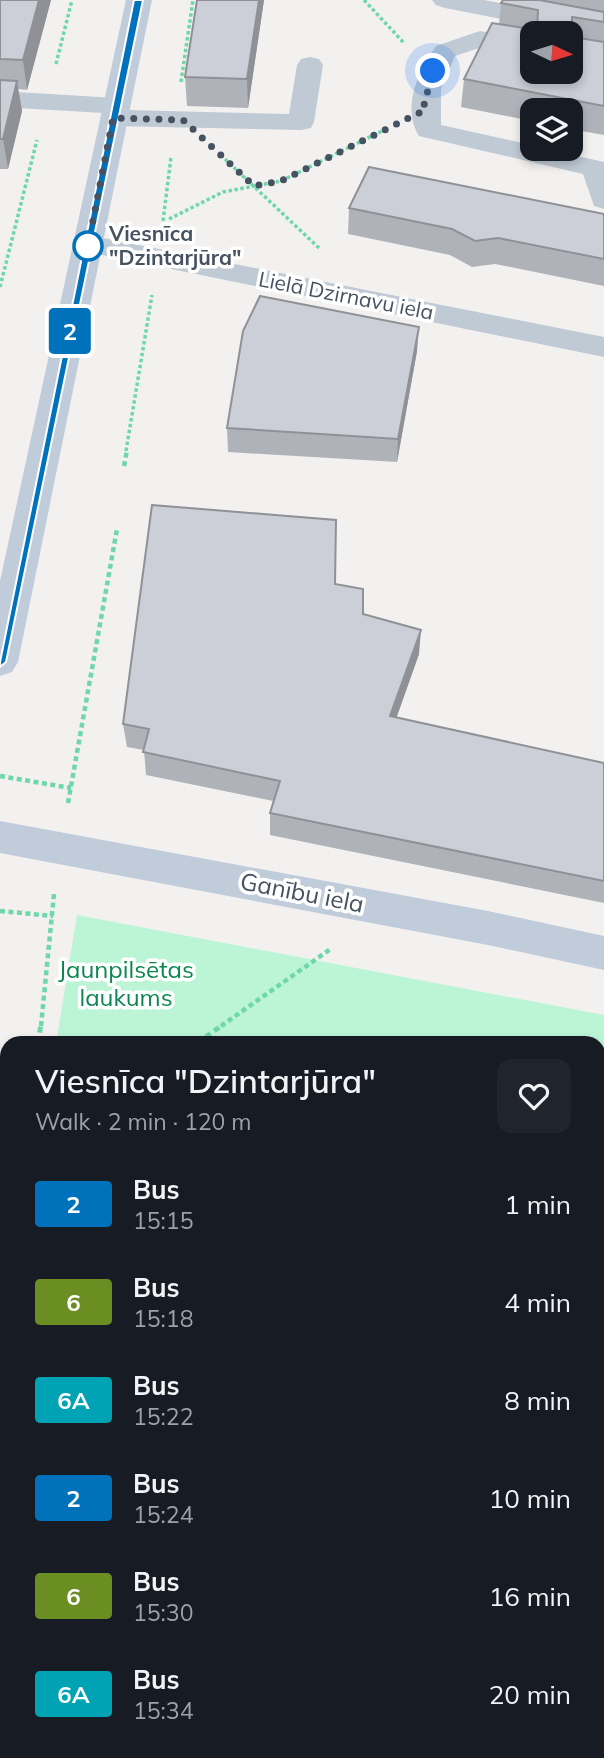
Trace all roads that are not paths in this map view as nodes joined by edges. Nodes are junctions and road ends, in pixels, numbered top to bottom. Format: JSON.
{"nodes":[{"id":1,"x":139,"y":0,"type":"edge"},
{"id":2,"x":445,"y":0,"type":"edge"},
{"id":3,"x":604,"y":31,"type":"edge"},
{"id":4,"x":520,"y":46,"type":"edge"},
{"id":5,"x":310,"y":65,"type":"dead end"},
{"id":6,"x":0,"y":99,"type":"edge"},
{"id":7,"x":115,"y":112,"type":"junction"},
{"id":8,"x":604,"y":200,"type":"edge"},
{"id":9,"x":88,"y":244,"type":"junction"},
{"id":10,"x":602,"y":337,"type":"edge"},
{"id":11,"x":0,"y":662,"type":"edge"},
{"id":12,"x":0,"y":837,"type":"edge"},
{"id":13,"x":604,"y":953,"type":"edge"}],
"edges":[{"from":1,"to":7,"type":"street"},
{"from":2,"to":3,"type":"street"},
{"from":4,"to":8,"type":"street"},
{"from":5,"to":7,"type":"street"},
{"from":6,"to":7,"type":"street"},
{"from":7,"to":9,"type":"street"},
{"from":9,"to":10,"type":"street","name":"Lielā Dzirnavu iela"},
{"from":9,"to":11,"type":"street"},
{"from":12,"to":13,"type":"street","name":"Ganību iela"}]}
